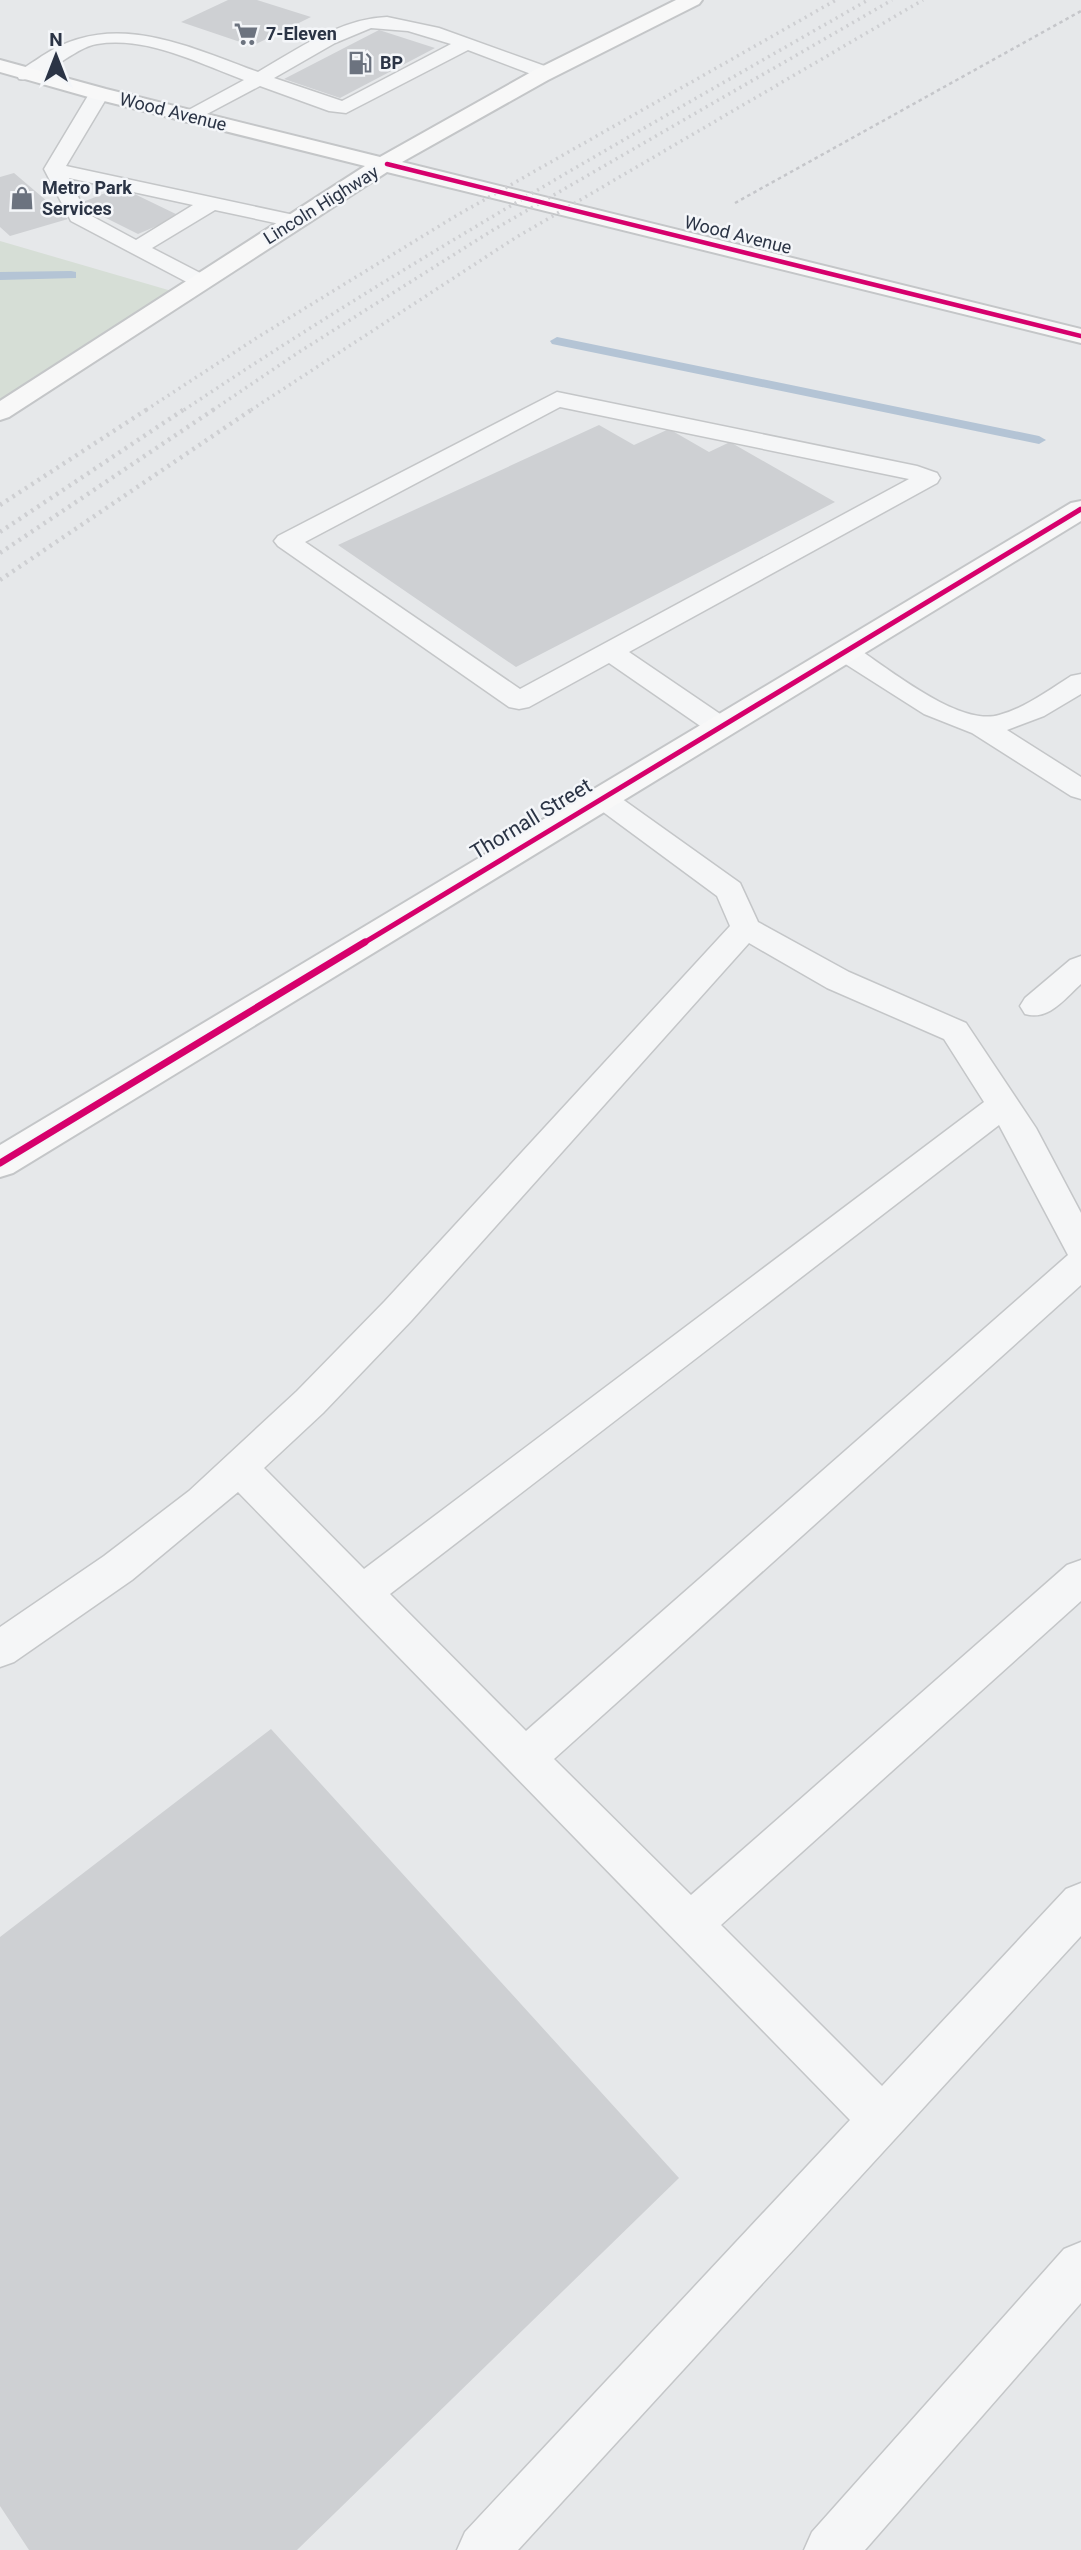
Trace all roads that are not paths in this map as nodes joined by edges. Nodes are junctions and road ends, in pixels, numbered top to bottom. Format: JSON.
{"nodes":[{"id":1,"x":692,"y":0,"type":"edge"},
{"id":2,"x":465,"y":44,"type":"junction"},
{"id":3,"x":0,"y":66,"type":"edge"},
{"id":4,"x":546,"y":73,"type":"junction"},
{"id":5,"x":26,"y":75,"type":"junction"},
{"id":6,"x":259,"y":79,"type":"junction"},
{"id":7,"x":99,"y":94,"type":"junction"},
{"id":8,"x":190,"y":117,"type":"junction"},
{"id":9,"x":387,"y":164,"type":"junction"},
{"id":10,"x":54,"y":169,"type":"junction"},
{"id":11,"x":212,"y":203,"type":"junction"},
{"id":12,"x":294,"y":221,"type":"junction"},
{"id":13,"x":136,"y":249,"type":"junction"},
{"id":14,"x":200,"y":282,"type":"junction"},
{"id":15,"x":1081,"y":336,"type":"edge"},
{"id":16,"x":0,"y":412,"type":"edge"},
{"id":17,"x":1081,"y":509,"type":"edge"},
{"id":18,"x":611,"y":652,"type":"junction"},
{"id":19,"x":845,"y":652,"type":"junction"},
{"id":20,"x":1081,"y":682,"type":"edge"},
{"id":21,"x":719,"y":726,"type":"junction"},
{"id":22,"x":982,"y":727,"type":"junction"},
{"id":23,"x":1081,"y":790,"type":"edge"},
{"id":24,"x":601,"y":797,"type":"junction"},
{"id":25,"x":746,"y":928,"type":"junction"},
{"id":26,"x":1081,"y":967,"type":"edge"},
{"id":27,"x":1036,"y":1006,"type":"dead end"},
{"id":28,"x":1003,"y":1105,"type":"junction"},
{"id":29,"x":0,"y":1163,"type":"edge"},
{"id":30,"x":1081,"y":1247,"type":"edge"},
{"id":31,"x":1081,"y":1264,"type":"edge"},
{"id":32,"x":239,"y":1468,"type":"junction"},
{"id":33,"x":1081,"y":1577,"type":"edge"},
{"id":34,"x":362,"y":1593,"type":"junction"},
{"id":35,"x":0,"y":1649,"type":"edge"},
{"id":36,"x":525,"y":1758,"type":"junction"},
{"id":37,"x":1081,"y":1903,"type":"edge"},
{"id":38,"x":690,"y":1924,"type":"junction"},
{"id":39,"x":882,"y":2119,"type":"junction"},
{"id":40,"x":1081,"y":2266,"type":"edge"},
{"id":41,"x":482,"y":2550,"type":"edge"},
{"id":42,"x":830,"y":2550,"type":"edge"}],
"edges":[{"from":1,"to":4,"type":"street","name":"Lincoln Highway"},
{"from":2,"to":4,"type":"lane"},
{"from":2,"to":6,"type":"lane"},
{"from":2,"to":6,"type":"lane"},
{"from":3,"to":5,"type":"street","name":"Wood Avenue"},
{"from":4,"to":9,"type":"street","name":"Lincoln Highway"},
{"from":5,"to":6,"type":"lane"},
{"from":5,"to":7,"type":"street","name":"Wood Avenue"},
{"from":6,"to":8,"type":"lane"},
{"from":7,"to":8,"type":"street","name":"Wood Avenue"},
{"from":7,"to":10,"type":"lane"},
{"from":8,"to":9,"type":"street","name":"Wood Avenue"},
{"from":9,"to":12,"type":"street","name":"Lincoln Highway"},
{"from":9,"to":15,"type":"street","name":"Wood Avenue"},
{"from":10,"to":11,"type":"lane"},
{"from":10,"to":13,"type":"lane"},
{"from":11,"to":12,"type":"lane"},
{"from":11,"to":13,"type":"lane"},
{"from":12,"to":14,"type":"street","name":"Lincoln Highway"},
{"from":13,"to":14,"type":"lane"},
{"from":14,"to":16,"type":"street","name":"Lincoln Highway"},
{"from":17,"to":19,"type":"street","name":"Thornall Street"},
{"from":18,"to":18,"type":"lane"},
{"from":18,"to":21,"type":"lane"},
{"from":19,"to":21,"type":"street","name":"Thornall Street"},
{"from":19,"to":22,"type":"lane"},
{"from":20,"to":22,"type":"lane"},
{"from":21,"to":24,"type":"street","name":"Thornall Street"},
{"from":22,"to":23,"type":"lane"},
{"from":24,"to":25,"type":"lane"},
{"from":24,"to":29,"type":"street","name":"Thornall Street"},
{"from":25,"to":28,"type":"lane"},
{"from":25,"to":32,"type":"lane"},
{"from":26,"to":27,"type":"lane"},
{"from":28,"to":30,"type":"lane"},
{"from":28,"to":34,"type":"lane"},
{"from":31,"to":36,"type":"lane"},
{"from":32,"to":34,"type":"lane"},
{"from":32,"to":35,"type":"lane"},
{"from":33,"to":38,"type":"lane"},
{"from":34,"to":36,"type":"lane"},
{"from":36,"to":38,"type":"lane"},
{"from":37,"to":39,"type":"lane"},
{"from":38,"to":39,"type":"lane"},
{"from":39,"to":41,"type":"lane"},
{"from":40,"to":42,"type":"lane"}]}
